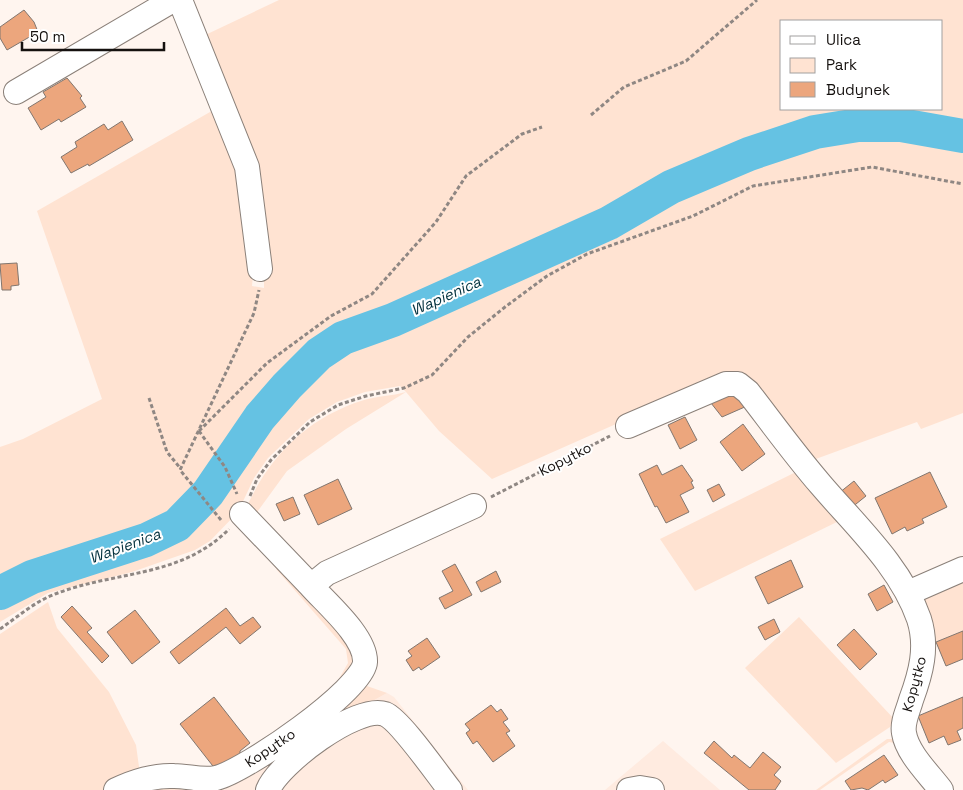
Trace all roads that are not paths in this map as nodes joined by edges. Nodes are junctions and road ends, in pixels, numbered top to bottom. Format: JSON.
{"nodes":[{"id":1,"x":174,"y":0,"type":"edge"},
{"id":2,"x":180,"y":0,"type":"edge"},
{"id":3,"x":16,"y":92,"type":"dead end"},
{"id":4,"x":260,"y":269,"type":"road end"},
{"id":5,"x":628,"y":426,"type":"road end"},
{"id":6,"x":474,"y":506,"type":"road end"},
{"id":7,"x":242,"y":514,"type":"road end"},
{"id":8,"x":963,"y":569,"type":"edge"},
{"id":9,"x":311,"y":586,"type":"junction"},
{"id":10,"x":908,"y":594,"type":"junction"},
{"id":11,"x":116,"y":790,"type":"edge"},
{"id":12,"x":268,"y":790,"type":"edge"},
{"id":13,"x":450,"y":790,"type":"edge"},
{"id":14,"x":629,"y":790,"type":"edge"},
{"id":15,"x":652,"y":790,"type":"edge"},
{"id":16,"x":941,"y":790,"type":"edge"}],
"edges":[{"from":1,"to":3,"type":"street"},
{"from":2,"to":4,"type":"street"},
{"from":5,"to":10,"type":"street","name":"Kopytko"},
{"from":6,"to":9,"type":"street"},
{"from":7,"to":9,"type":"street","name":"Kopytko"},
{"from":8,"to":10,"type":"street"},
{"from":9,"to":11,"type":"street","name":"Kopytko"},
{"from":10,"to":16,"type":"street","name":"Kopytko"},
{"from":12,"to":13,"type":"street"},
{"from":14,"to":15,"type":"street"}]}
